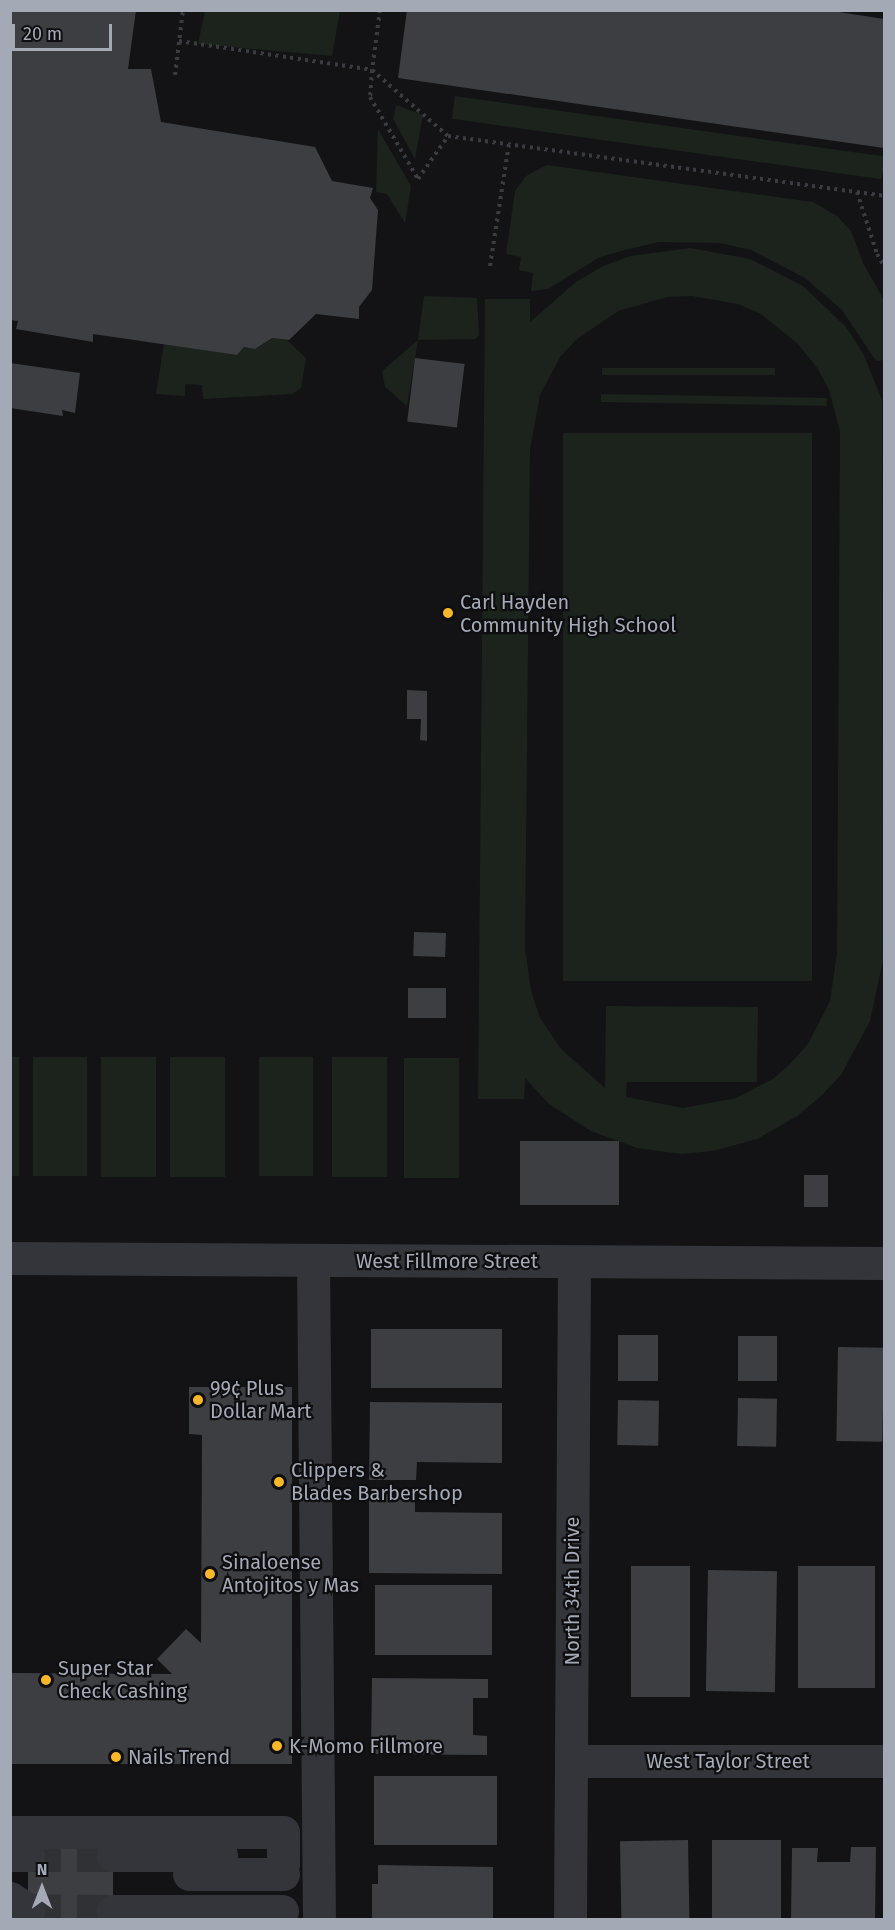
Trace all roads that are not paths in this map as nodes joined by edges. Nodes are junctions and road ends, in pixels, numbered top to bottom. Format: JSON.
{"nodes":[{"id":1,"x":10,"y":1258,"type":"edge"},
{"id":2,"x":313,"y":1261,"type":"junction"},
{"id":3,"x":574,"y":1262,"type":"junction"},
{"id":4,"x":885,"y":1263,"type":"edge"},
{"id":5,"x":571,"y":1761,"type":"junction"},
{"id":6,"x":885,"y":1761,"type":"edge"},
{"id":7,"x":18,"y":1876,"type":"edge"},
{"id":8,"x":283,"y":1879,"type":"junction"},
{"id":9,"x":319,"y":1920,"type":"edge"},
{"id":10,"x":570,"y":1920,"type":"edge"}],
"edges":[{"from":1,"to":2,"type":"street","name":"West Fillmore Street"},
{"from":2,"to":3,"type":"street","name":"West Fillmore Street"},
{"from":2,"to":9,"type":"street"},
{"from":3,"to":4,"type":"street","name":"West Fillmore Street"},
{"from":3,"to":5,"type":"street","name":"North 34th Drive"},
{"from":5,"to":6,"type":"street","name":"West Taylor Street"},
{"from":5,"to":10,"type":"street","name":"North 34th Drive"},
{"from":7,"to":8,"type":"street"},
{"from":8,"to":8,"type":"street"}]}
